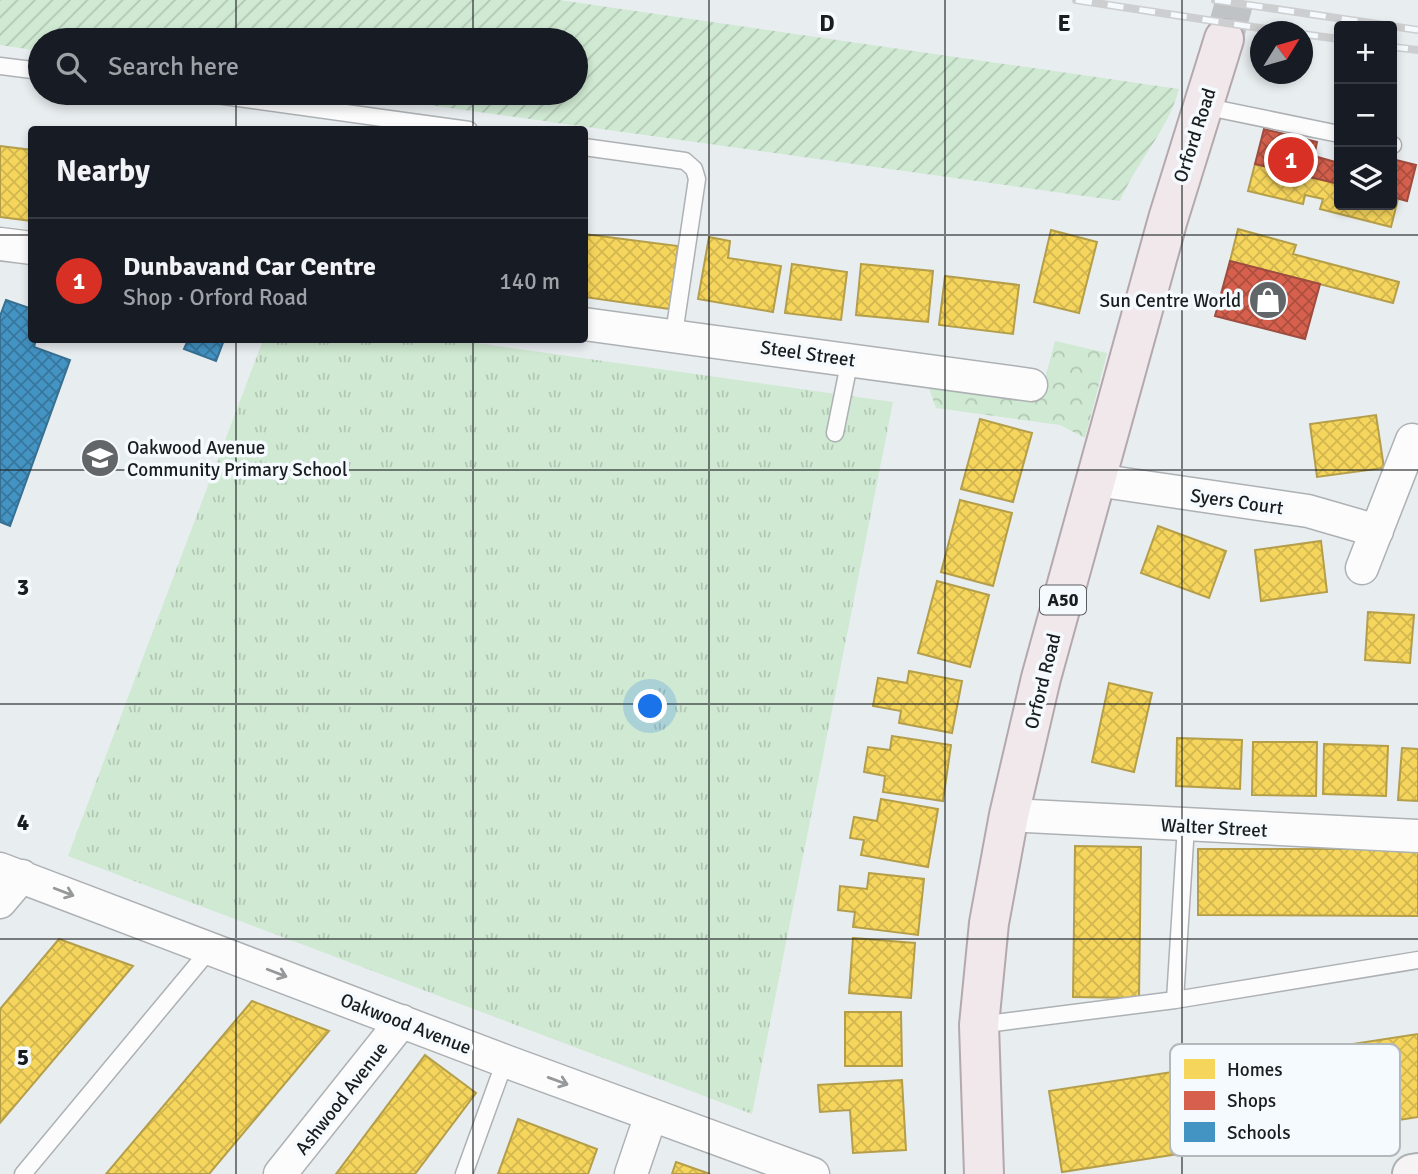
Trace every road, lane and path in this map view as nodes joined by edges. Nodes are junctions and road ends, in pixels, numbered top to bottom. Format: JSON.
{"nodes":[{"id":1,"x":1224,"y":40,"type":"tunnel mouth"},
{"id":2,"x":0,"y":66,"type":"edge"},
{"id":3,"x":28,"y":70,"type":"edge"},
{"id":4,"x":277,"y":105,"type":"edge"},
{"id":5,"x":1203,"y":106,"type":"junction"},
{"id":6,"x":402,"y":125,"type":"edge"},
{"id":7,"x":1334,"y":133,"type":"edge"},
{"id":8,"x":588,"y":147,"type":"edge"},
{"id":9,"x":0,"y":244,"type":"edge"},
{"id":10,"x":28,"y":248,"type":"edge"},
{"id":11,"x":588,"y":324,"type":"edge"},
{"id":12,"x":674,"y":334,"type":"junction"},
{"id":13,"x":850,"y":359,"type":"junction"},
{"id":14,"x":1031,"y":385,"type":"dead end"},
{"id":15,"x":835,"y":432,"type":"dead end"},
{"id":16,"x":1412,"y":440,"type":"dead end"},
{"id":17,"x":1096,"y":480,"type":"junction"},
{"id":18,"x":1377,"y":531,"type":"junction"},
{"id":19,"x":1362,"y":568,"type":"dead end"},
{"id":20,"x":1010,"y":816,"type":"junction"},
{"id":21,"x":1186,"y":826,"type":"junction"},
{"id":22,"x":1418,"y":836,"type":"edge"},
{"id":23,"x":11,"y":872,"type":"edge"},
{"id":24,"x":0,"y":902,"type":"edge"},
{"id":25,"x":211,"y":948,"type":"junction"},
{"id":26,"x":1418,"y":960,"type":"edge"},
{"id":27,"x":1175,"y":1000,"type":"junction"},
{"id":28,"x":402,"y":1021,"type":"junction"},
{"id":29,"x":979,"y":1025,"type":"junction"},
{"id":30,"x":505,"y":1061,"type":"junction"},
{"id":31,"x":651,"y":1115,"type":"junction"},
{"id":32,"x":808,"y":1173,"type":"edge"},
{"id":33,"x":1418,"y":1173,"type":"edge"},
{"id":34,"x":23,"y":1174,"type":"edge"},
{"id":35,"x":280,"y":1174,"type":"edge"},
{"id":36,"x":464,"y":1174,"type":"edge"},
{"id":37,"x":631,"y":1174,"type":"edge"},
{"id":38,"x":984,"y":1174,"type":"edge"},
{"id":39,"x":1412,"y":1174,"type":"edge"}],
"edges":[{"from":1,"to":5,"type":"main road","name":"Orford Road","number":"A50"},
{"from":2,"to":3,"type":"lane"},
{"from":4,"to":6,"type":"lane"},
{"from":5,"to":7,"type":"lane"},
{"from":5,"to":17,"type":"main road","name":"Orford Road","number":"A50"},
{"from":8,"to":12,"type":"lane"},
{"from":9,"to":10,"type":"street"},
{"from":11,"to":12,"type":"street","name":"Steel Street"},
{"from":12,"to":13,"type":"street","name":"Steel Street"},
{"from":13,"to":14,"type":"street","name":"Steel Street"},
{"from":13,"to":15,"type":"lane"},
{"from":16,"to":18,"type":"street"},
{"from":17,"to":18,"type":"street","name":"Syers Court"},
{"from":17,"to":20,"type":"main road","name":"Orford Road","number":"A50"},
{"from":18,"to":19,"type":"street"},
{"from":20,"to":21,"type":"street","name":"Walter Street"},
{"from":20,"to":29,"type":"main road","name":"Orford Road","number":"A50"},
{"from":21,"to":22,"type":"street","name":"Walter Street"},
{"from":21,"to":27,"type":"lane"},
{"from":23,"to":24,"type":"street"},
{"from":23,"to":25,"type":"street","name":"Oakwood Avenue","one_way":true},
{"from":25,"to":28,"type":"street","name":"Oakwood Avenue","one_way":true},
{"from":25,"to":34,"type":"lane"},
{"from":26,"to":27,"type":"lane"},
{"from":27,"to":29,"type":"lane"},
{"from":28,"to":30,"type":"street","name":"Oakwood Avenue"},
{"from":28,"to":35,"type":"street","name":"Ashwood Avenue"},
{"from":29,"to":38,"type":"main road","name":"Orford Road","number":"A50"},
{"from":30,"to":31,"type":"street","name":"Oakwood Avenue","one_way":true},
{"from":30,"to":36,"type":"lane"},
{"from":31,"to":32,"type":"street","name":"Oakwood Avenue"},
{"from":31,"to":37,"type":"street"},
{"from":33,"to":39,"type":"street"}]}
